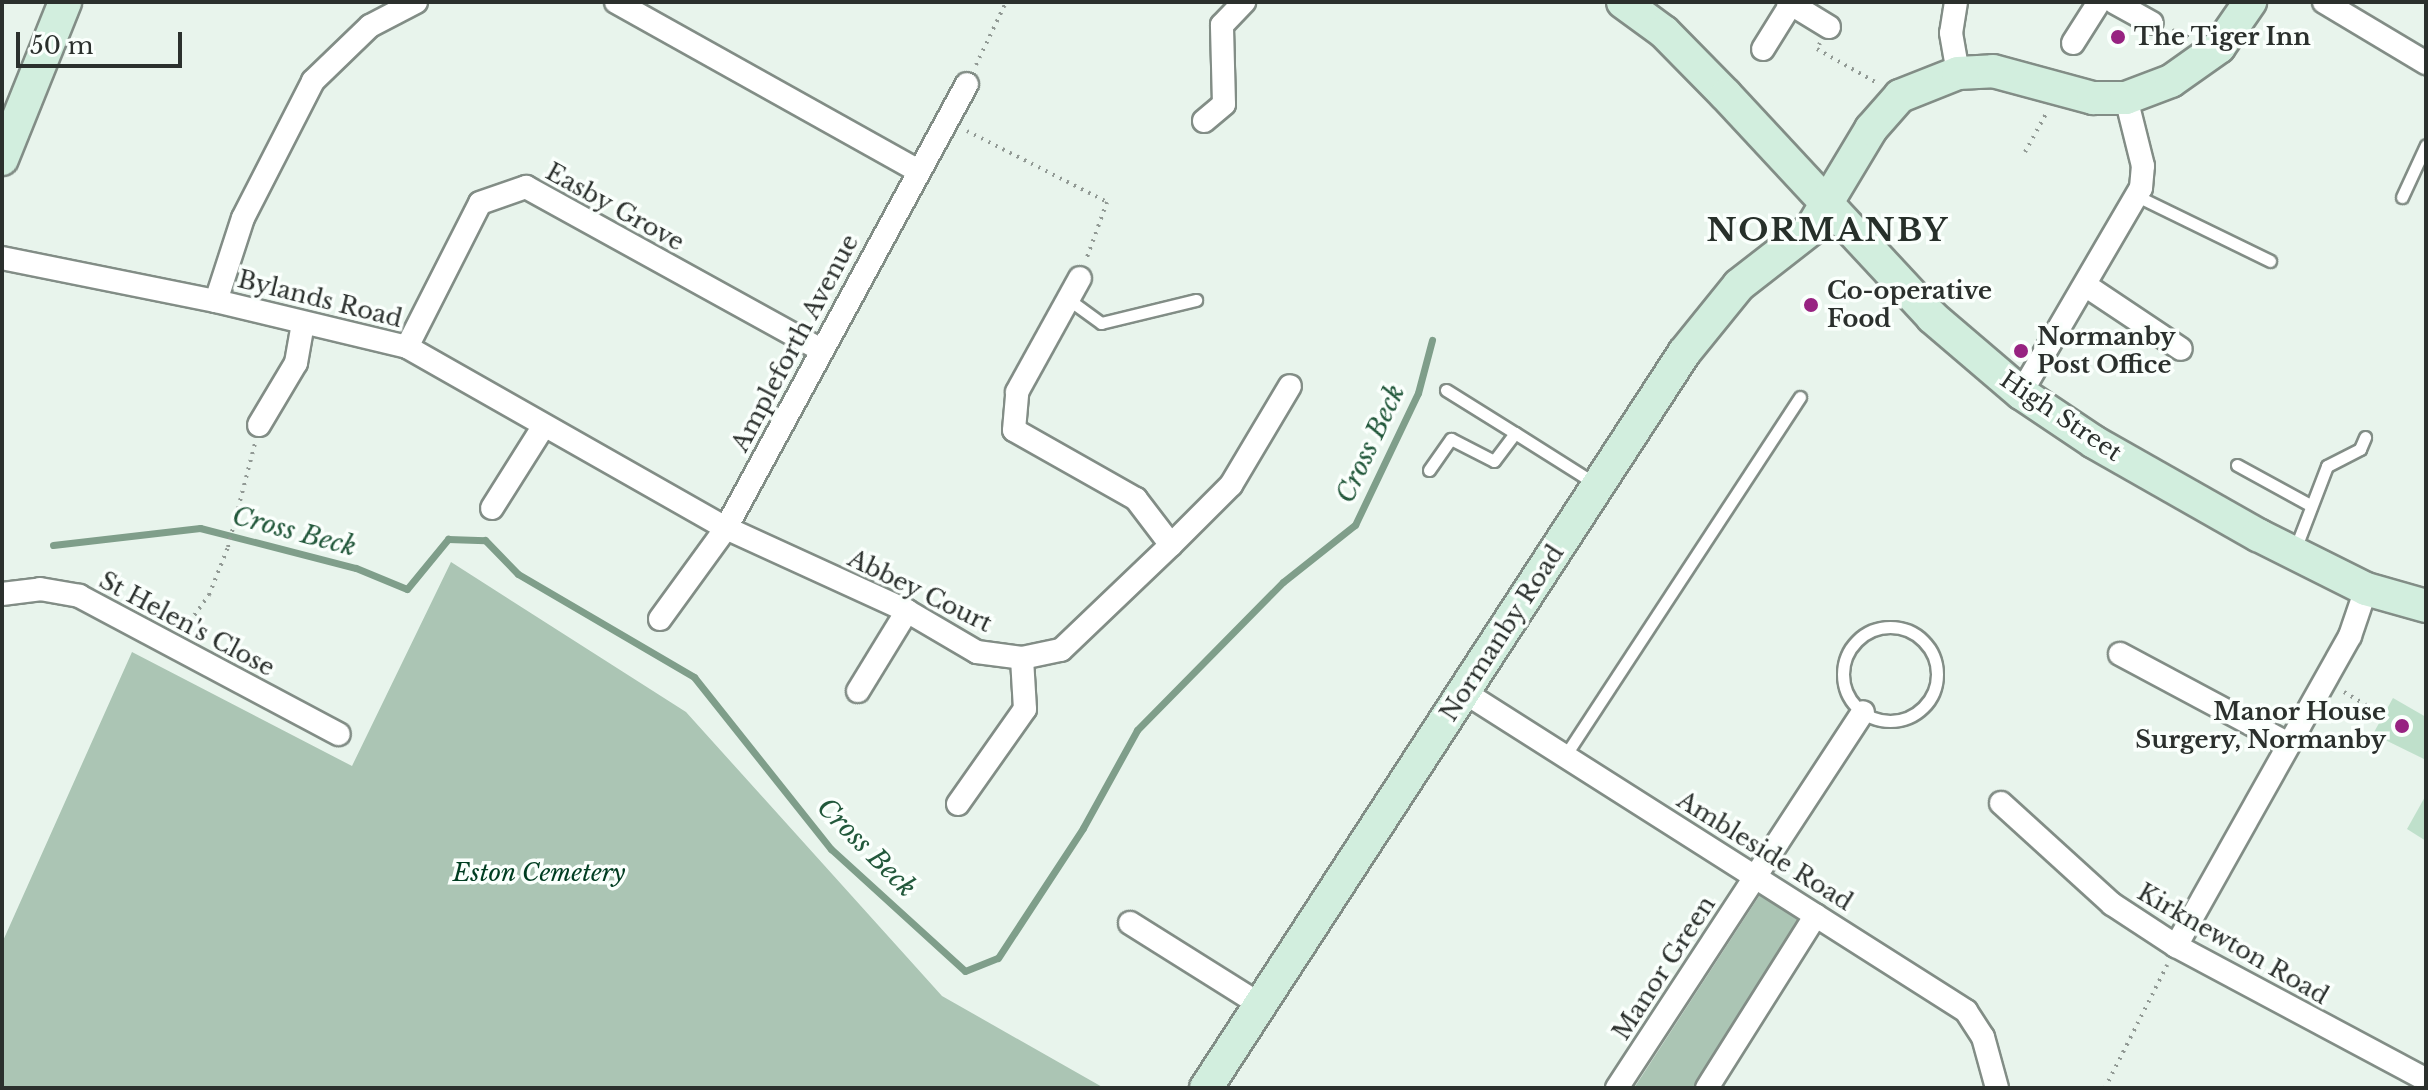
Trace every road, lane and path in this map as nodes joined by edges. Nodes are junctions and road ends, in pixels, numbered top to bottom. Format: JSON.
{"nodes":[{"id":1,"x":65,"y":2,"type":"edge"},
{"id":2,"x":416,"y":2,"type":"edge"},
{"id":3,"x":616,"y":2,"type":"edge"},
{"id":4,"x":1006,"y":2,"type":"edge"},
{"id":5,"x":1244,"y":2,"type":"edge"},
{"id":6,"x":1623,"y":2,"type":"edge"},
{"id":7,"x":1956,"y":2,"type":"edge"},
{"id":8,"x":2099,"y":2,"type":"edge"},
{"id":9,"x":2114,"y":2,"type":"edge"},
{"id":10,"x":2250,"y":2,"type":"edge"},
{"id":11,"x":2324,"y":2,"type":"edge"},
{"id":12,"x":1790,"y":3,"type":"edge"},
{"id":13,"x":2152,"y":23,"type":"dead end"},
{"id":14,"x":1829,"y":27,"type":"joint"},
{"id":15,"x":2073,"y":43,"type":"dead end"},
{"id":16,"x":1763,"y":49,"type":"dead end"},
{"id":17,"x":2426,"y":63,"type":"edge"},
{"id":18,"x":1958,"y":73,"type":"junction"},
{"id":19,"x":967,"y":84,"type":"joint"},
{"id":20,"x":1900,"y":96,"type":"junction"},
{"id":21,"x":2126,"y":98,"type":"junction"},
{"id":22,"x":1204,"y":121,"type":"dead end"},
{"id":23,"x":947,"y":122,"type":"junction"},
{"id":24,"x":2426,"y":145,"type":"edge"},
{"id":25,"x":2,"y":159,"type":"edge"},
{"id":26,"x":917,"y":170,"type":"junction"},
{"id":27,"x":2137,"y":196,"type":"junction"},
{"id":28,"x":2402,"y":197,"type":"dead end"},
{"id":29,"x":1827,"y":204,"type":"junction"},
{"id":30,"x":2,"y":258,"type":"edge"},
{"id":31,"x":2270,"y":261,"type":"dead end"},
{"id":32,"x":1080,"y":278,"type":"joint"},
{"id":33,"x":2085,"y":285,"type":"junction"},
{"id":34,"x":1068,"y":299,"type":"junction"},
{"id":35,"x":1196,"y":300,"type":"dead end"},
{"id":36,"x":216,"y":301,"type":"junction"},
{"id":37,"x":303,"y":325,"type":"junction"},
{"id":38,"x":407,"y":347,"type":"junction"},
{"id":39,"x":2181,"y":349,"type":"dead end"},
{"id":40,"x":821,"y":350,"type":"junction"},
{"id":41,"x":1290,"y":386,"type":"dead end"},
{"id":42,"x":1446,"y":390,"type":"dead end"},
{"id":43,"x":2021,"y":393,"type":"junction"},
{"id":44,"x":1800,"y":397,"type":"dead end"},
{"id":45,"x":259,"y":425,"type":"joint"},
{"id":46,"x":543,"y":427,"type":"junction"},
{"id":47,"x":1515,"y":433,"type":"junction"},
{"id":48,"x":2365,"y":437,"type":"dead end"},
{"id":49,"x":2237,"y":465,"type":"dead end"},
{"id":50,"x":1429,"y":470,"type":"dead end"},
{"id":51,"x":1598,"y":486,"type":"junction"},
{"id":52,"x":2310,"y":505,"type":"junction"},
{"id":53,"x":492,"y":508,"type":"dead end"},
{"id":54,"x":726,"y":528,"type":"junction"},
{"id":55,"x":1171,"y":545,"type":"junction"},
{"id":56,"x":2294,"y":553,"type":"junction"},
{"id":57,"x":2366,"y":589,"type":"junction"},
{"id":58,"x":2,"y":594,"type":"edge"},
{"id":59,"x":2426,"y":606,"type":"edge"},
{"id":60,"x":907,"y":611,"type":"junction"},
{"id":61,"x":660,"y":619,"type":"dead end"},
{"id":62,"x":171,"y":648,"type":"junction"},
{"id":63,"x":2120,"y":654,"type":"dead end"},
{"id":64,"x":1022,"y":658,"type":"junction"},
{"id":65,"x":2324,"y":680,"type":"junction"},
{"id":66,"x":858,"y":691,"type":"dead end"},
{"id":67,"x":1464,"y":692,"type":"junction"},
{"id":68,"x":1863,"y":712,"type":"junction"},
{"id":69,"x":2383,"y":715,"type":"dead end"},
{"id":70,"x":339,"y":734,"type":"dead end"},
{"id":71,"x":2287,"y":743,"type":"junction"},
{"id":72,"x":1565,"y":756,"type":"junction"},
{"id":73,"x":2001,"y":803,"type":"dead end"},
{"id":74,"x":958,"y":804,"type":"dead end"},
{"id":75,"x":1756,"y":876,"type":"junction"},
{"id":76,"x":1816,"y":915,"type":"junction"},
{"id":77,"x":1130,"y":923,"type":"dead end"},
{"id":78,"x":2176,"y":946,"type":"junction"},
{"id":79,"x":1259,"y":1004,"type":"junction"},
{"id":80,"x":2419,"y":1075,"type":"edge"},
{"id":81,"x":1206,"y":1088,"type":"edge"},
{"id":82,"x":1617,"y":1088,"type":"edge"},
{"id":83,"x":1707,"y":1088,"type":"edge"},
{"id":84,"x":1997,"y":1088,"type":"edge"},
{"id":85,"x":2105,"y":1088,"type":"edge"}],
"edges":[{"from":1,"to":25,"type":"street"},
{"from":2,"to":36,"type":"street"},
{"from":3,"to":26,"type":"street"},
{"from":4,"to":19,"type":"path"},
{"from":5,"to":22,"type":"street"},
{"from":6,"to":29,"type":"street","name":"High Street"},
{"from":7,"to":18,"type":"street"},
{"from":8,"to":15,"type":"street"},
{"from":9,"to":13,"type":"street"},
{"from":10,"to":21,"type":"street"},
{"from":11,"to":17,"type":"street"},
{"from":12,"to":14,"type":"street"},
{"from":12,"to":16,"type":"street"},
{"from":14,"to":20,"type":"path"},
{"from":18,"to":20,"type":"street"},
{"from":18,"to":21,"type":"street"},
{"from":19,"to":23,"type":"street","name":"Ampleforth Avenue"},
{"from":20,"to":29,"type":"street","name":"Normanby Road"},
{"from":21,"to":27,"type":"street"},
{"from":23,"to":26,"type":"street","name":"Ampleforth Avenue"},
{"from":23,"to":32,"type":"path"},
{"from":24,"to":28,"type":"lane"},
{"from":26,"to":40,"type":"street","name":"Ampleforth Avenue"},
{"from":27,"to":31,"type":"lane"},
{"from":27,"to":33,"type":"street"},
{"from":29,"to":43,"type":"street","name":"High Street"},
{"from":29,"to":51,"type":"street","name":"Normanby Road"},
{"from":30,"to":36,"type":"street","name":"Bylands Road"},
{"from":32,"to":34,"type":"street"},
{"from":33,"to":39,"type":"street"},
{"from":33,"to":43,"type":"street"},
{"from":34,"to":35,"type":"lane"},
{"from":34,"to":55,"type":"street"},
{"from":36,"to":37,"type":"street","name":"Bylands Road"},
{"from":37,"to":38,"type":"street","name":"Bylands Road"},
{"from":37,"to":45,"type":"street"},
{"from":38,"to":40,"type":"street","name":"Easby Grove"},
{"from":38,"to":46,"type":"street","name":"Bylands Road"},
{"from":40,"to":54,"type":"street","name":"Ampleforth Avenue"},
{"from":41,"to":55,"type":"street","name":"Abbey Court"},
{"from":42,"to":47,"type":"lane"},
{"from":43,"to":56,"type":"street","name":"High Street"},
{"from":44,"to":72,"type":"lane"},
{"from":45,"to":62,"type":"path"},
{"from":46,"to":53,"type":"street"},
{"from":46,"to":54,"type":"street","name":"Bylands Road"},
{"from":47,"to":50,"type":"lane"},
{"from":47,"to":51,"type":"lane"},
{"from":48,"to":52,"type":"lane"},
{"from":49,"to":52,"type":"lane"},
{"from":51,"to":67,"type":"street","name":"Normanby Road"},
{"from":52,"to":56,"type":"lane"},
{"from":54,"to":60,"type":"street","name":"Abbey Court"},
{"from":54,"to":61,"type":"street","name":"Ampleforth Avenue"},
{"from":55,"to":64,"type":"street","name":"Abbey Court"},
{"from":56,"to":57,"type":"street","name":"High Street"},
{"from":57,"to":59,"type":"street","name":"High Street"},
{"from":57,"to":65,"type":"street"},
{"from":58,"to":62,"type":"street","name":"St Helen's Close"},
{"from":60,"to":64,"type":"street","name":"Abbey Court"},
{"from":60,"to":66,"type":"street"},
{"from":62,"to":70,"type":"street","name":"St Helen's Close"},
{"from":63,"to":71,"type":"street"},
{"from":64,"to":74,"type":"street"},
{"from":65,"to":69,"type":"path"},
{"from":65,"to":71,"type":"street"},
{"from":67,"to":72,"type":"street","name":"Ambleside Road"},
{"from":67,"to":79,"type":"street","name":"Normanby Road"},
{"from":68,"to":68,"type":"lane"},
{"from":68,"to":75,"type":"street","name":"Manor Green"},
{"from":71,"to":78,"type":"street"},
{"from":72,"to":75,"type":"street","name":"Ambleside Road"},
{"from":73,"to":78,"type":"street","name":"Kirknewton Road"},
{"from":75,"to":76,"type":"street","name":"Ambleside Road"},
{"from":75,"to":82,"type":"street","name":"Manor Green"},
{"from":76,"to":83,"type":"street"},
{"from":76,"to":84,"type":"street","name":"Ambleside Road"},
{"from":77,"to":79,"type":"street"},
{"from":78,"to":80,"type":"street","name":"Kirknewton Road"},
{"from":78,"to":85,"type":"path"},
{"from":79,"to":81,"type":"street","name":"Normanby Road"}]}
